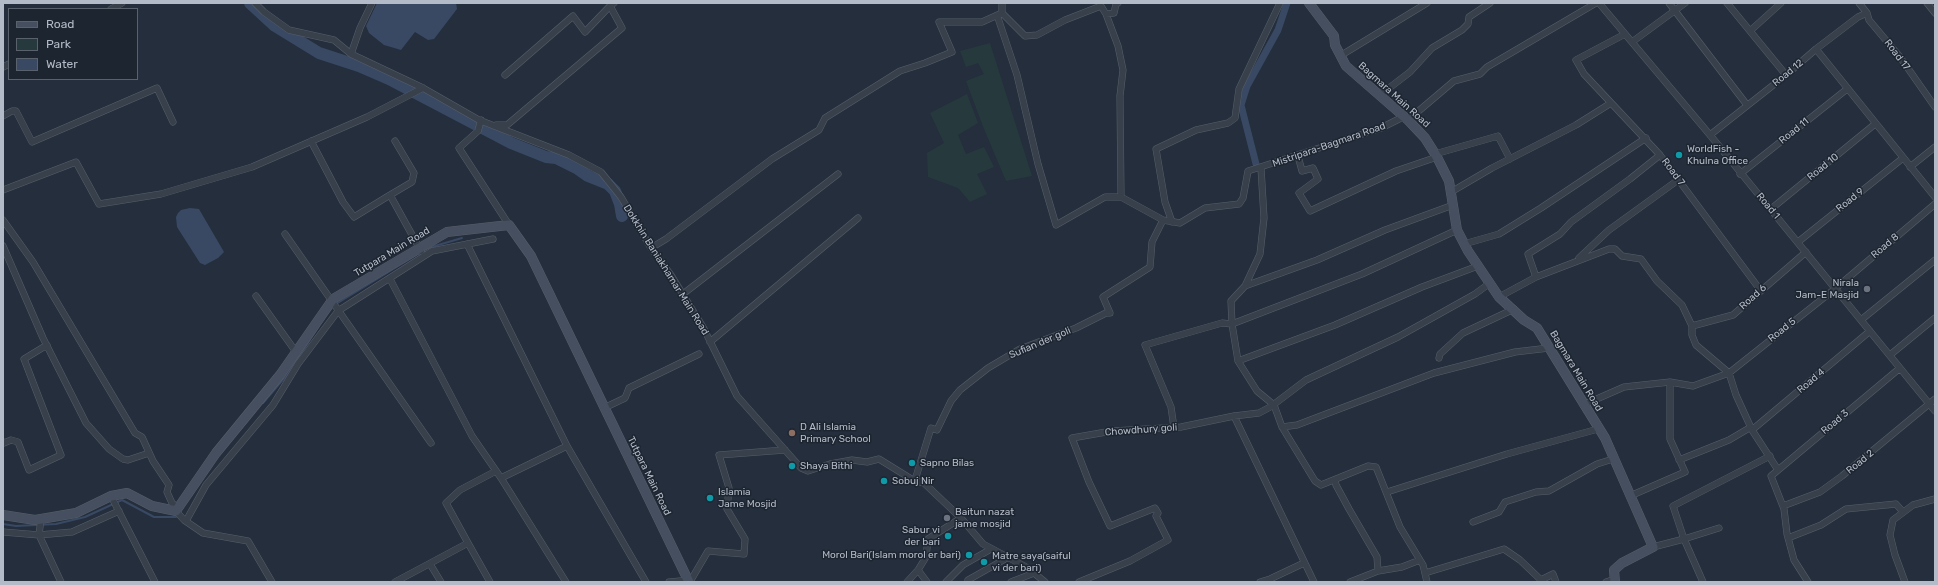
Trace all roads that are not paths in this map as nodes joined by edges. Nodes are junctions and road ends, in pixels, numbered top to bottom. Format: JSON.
{"nodes":[{"id":1,"x":122,"y":3,"type":"edge"},
{"id":2,"x":255,"y":3,"type":"edge"},
{"id":3,"x":372,"y":3,"type":"edge"},
{"id":4,"x":1002,"y":3,"type":"edge"},
{"id":5,"x":1118,"y":3,"type":"edge"},
{"id":6,"x":1280,"y":3,"type":"edge"},
{"id":7,"x":1309,"y":3,"type":"edge"},
{"id":8,"x":1427,"y":3,"type":"edge"},
{"id":9,"x":1490,"y":3,"type":"edge"},
{"id":10,"x":1597,"y":3,"type":"edge"},
{"id":11,"x":1670,"y":3,"type":"edge"},
{"id":12,"x":1685,"y":3,"type":"edge"},
{"id":13,"x":1727,"y":3,"type":"edge"},
{"id":14,"x":1781,"y":3,"type":"edge"},
{"id":15,"x":1858,"y":3,"type":"edge"},
{"id":16,"x":1927,"y":3,"type":"edge"},
{"id":17,"x":612,"y":4,"type":"edge"},
{"id":18,"x":113,"y":8,"type":"edge"},
{"id":19,"x":1675,"y":9,"type":"junction"},
{"id":20,"x":1867,"y":13,"type":"junction"},
{"id":21,"x":1935,"y":13,"type":"edge"},
{"id":22,"x":1000,"y":14,"type":"junction"},
{"id":23,"x":1106,"y":14,"type":"junction"},
{"id":24,"x":1750,"y":30,"type":"junction"},
{"id":25,"x":1625,"y":34,"type":"junction"},
{"id":26,"x":1632,"y":42,"type":"junction"},
{"id":27,"x":1816,"y":49,"type":"junction"},
{"id":28,"x":351,"y":54,"type":"junction"},
{"id":29,"x":1340,"y":56,"type":"junction"},
{"id":30,"x":505,"y":75,"type":"dead end"},
{"id":31,"x":1786,"y":75,"type":"junction"},
{"id":32,"x":423,"y":88,"type":"junction"},
{"id":33,"x":1848,"y":89,"type":"junction"},
{"id":34,"x":1380,"y":95,"type":"junction"},
{"id":35,"x":1611,"y":103,"type":"junction"},
{"id":36,"x":1747,"y":106,"type":"junction"},
{"id":37,"x":1935,"y":107,"type":"edge"},
{"id":38,"x":3,"y":116,"type":"edge"},
{"id":39,"x":1408,"y":120,"type":"junction"},
{"id":40,"x":481,"y":121,"type":"junction"},
{"id":41,"x":173,"y":122,"type":"dead end"},
{"id":42,"x":1875,"y":124,"type":"junction"},
{"id":43,"x":492,"y":125,"type":"junction"},
{"id":44,"x":1710,"y":134,"type":"junction"},
{"id":45,"x":1646,"y":138,"type":"junction"},
{"id":46,"x":311,"y":141,"type":"junction"},
{"id":47,"x":395,"y":141,"type":"dead end"},
{"id":48,"x":1935,"y":147,"type":"edge"},
{"id":49,"x":1436,"y":155,"type":"junction"},
{"id":50,"x":1660,"y":155,"type":"junction"},
{"id":51,"x":1298,"y":156,"type":"junction"},
{"id":52,"x":1903,"y":158,"type":"junction"},
{"id":53,"x":1510,"y":159,"type":"junction"},
{"id":54,"x":1910,"y":167,"type":"junction"},
{"id":55,"x":1261,"y":168,"type":"junction"},
{"id":56,"x":838,"y":174,"type":"dead end"},
{"id":57,"x":1740,"y":174,"type":"junction"},
{"id":58,"x":1678,"y":180,"type":"junction"},
{"id":59,"x":3,"y":190,"type":"edge"},
{"id":60,"x":1451,"y":192,"type":"junction"},
{"id":61,"x":390,"y":195,"type":"junction"},
{"id":62,"x":1120,"y":197,"type":"junction"},
{"id":63,"x":1935,"y":197,"type":"edge"},
{"id":64,"x":1935,"y":204,"type":"edge"},
{"id":65,"x":1453,"y":205,"type":"junction"},
{"id":66,"x":1771,"y":209,"type":"junction"},
{"id":67,"x":858,"y":218,"type":"dead end"},
{"id":68,"x":3,"y":220,"type":"edge"},
{"id":69,"x":1163,"y":220,"type":"junction"},
{"id":70,"x":1172,"y":222,"type":"junction"},
{"id":71,"x":509,"y":225,"type":"junction"},
{"id":72,"x":9,"y":228,"type":"junction"},
{"id":73,"x":1457,"y":230,"type":"junction"},
{"id":74,"x":3,"y":233,"type":"edge"},
{"id":75,"x":285,"y":234,"type":"dead end"},
{"id":76,"x":493,"y":239,"type":"dead end"},
{"id":77,"x":1798,"y":242,"type":"junction"},
{"id":78,"x":467,"y":244,"type":"junction"},
{"id":79,"x":1464,"y":244,"type":"junction"},
{"id":80,"x":3,"y":246,"type":"edge"},
{"id":81,"x":651,"y":248,"type":"junction"},
{"id":82,"x":421,"y":252,"type":"junction"},
{"id":83,"x":1806,"y":252,"type":"junction"},
{"id":84,"x":1577,"y":260,"type":"junction"},
{"id":85,"x":1935,"y":260,"type":"edge"},
{"id":86,"x":1478,"y":266,"type":"junction"},
{"id":87,"x":1536,"y":276,"type":"junction"},
{"id":88,"x":390,"y":279,"type":"junction"},
{"id":89,"x":1490,"y":283,"type":"junction"},
{"id":90,"x":1245,"y":286,"type":"junction"},
{"id":91,"x":1836,"y":288,"type":"junction"},
{"id":92,"x":1761,"y":291,"type":"junction"},
{"id":93,"x":682,"y":294,"type":"junction"},
{"id":94,"x":256,"y":296,"type":"dead end"},
{"id":95,"x":1499,"y":297,"type":"junction"},
{"id":96,"x":335,"y":306,"type":"junction"},
{"id":97,"x":1514,"y":309,"type":"junction"},
{"id":98,"x":1935,"y":318,"type":"edge"},
{"id":99,"x":1861,"y":320,"type":"junction"},
{"id":100,"x":1232,"y":324,"type":"junction"},
{"id":101,"x":1692,"y":326,"type":"junction"},
{"id":102,"x":1870,"y":331,"type":"junction"},
{"id":103,"x":710,"y":342,"type":"junction"},
{"id":104,"x":47,"y":345,"type":"junction"},
{"id":105,"x":1549,"y":348,"type":"junction"},
{"id":106,"x":296,"y":352,"type":"junction"},
{"id":107,"x":698,"y":354,"type":"dead end"},
{"id":108,"x":1890,"y":355,"type":"junction"},
{"id":109,"x":1439,"y":358,"type":"dead end"},
{"id":110,"x":1238,"y":361,"type":"junction"},
{"id":111,"x":1900,"y":368,"type":"junction"},
{"id":112,"x":1729,"y":373,"type":"junction"},
{"id":113,"x":1670,"y":382,"type":"junction"},
{"id":114,"x":1935,"y":399,"type":"edge"},
{"id":115,"x":1274,"y":405,"type":"junction"},
{"id":116,"x":1583,"y":405,"type":"junction"},
{"id":117,"x":1930,"y":405,"type":"junction"},
{"id":118,"x":604,"y":408,"type":"junction"},
{"id":119,"x":1935,"y":411,"type":"edge"},
{"id":120,"x":1234,"y":416,"type":"junction"},
{"id":121,"x":1282,"y":427,"type":"junction"},
{"id":122,"x":1174,"y":428,"type":"junction"},
{"id":123,"x":1752,"y":428,"type":"junction"},
{"id":124,"x":1598,"y":429,"type":"junction"},
{"id":125,"x":3,"y":442,"type":"edge"},
{"id":126,"x":431,"y":443,"type":"dead end"},
{"id":127,"x":567,"y":446,"type":"junction"},
{"id":128,"x":785,"y":450,"type":"junction"},
{"id":129,"x":149,"y":453,"type":"junction"},
{"id":130,"x":1770,"y":456,"type":"junction"},
{"id":131,"x":1613,"y":458,"type":"junction"},
{"id":132,"x":1679,"y":460,"type":"junction"},
{"id":133,"x":1778,"y":470,"type":"junction"},
{"id":134,"x":496,"y":471,"type":"junction"},
{"id":135,"x":500,"y":478,"type":"junction"},
{"id":136,"x":915,"y":480,"type":"junction"},
{"id":137,"x":1336,"y":480,"type":"junction"},
{"id":138,"x":1386,"y":492,"type":"junction"},
{"id":139,"x":1630,"y":496,"type":"junction"},
{"id":140,"x":112,"y":498,"type":"junction"},
{"id":141,"x":1935,"y":499,"type":"edge"},
{"id":142,"x":1783,"y":506,"type":"junction"},
{"id":143,"x":177,"y":509,"type":"junction"},
{"id":144,"x":118,"y":510,"type":"junction"},
{"id":145,"x":1903,"y":512,"type":"junction"},
{"id":146,"x":3,"y":515,"type":"edge"},
{"id":147,"x":961,"y":518,"type":"junction"},
{"id":148,"x":185,"y":521,"type":"junction"},
{"id":149,"x":1473,"y":522,"type":"dead end"},
{"id":150,"x":41,"y":523,"type":"junction"},
{"id":151,"x":1718,"y":528,"type":"dead end"},
{"id":152,"x":3,"y":532,"type":"edge"},
{"id":153,"x":39,"y":535,"type":"junction"},
{"id":154,"x":1788,"y":538,"type":"junction"},
{"id":155,"x":1684,"y":539,"type":"junction"},
{"id":156,"x":468,"y":543,"type":"junction"},
{"id":157,"x":1653,"y":547,"type":"junction"},
{"id":158,"x":991,"y":549,"type":"junction"},
{"id":159,"x":1007,"y":558,"type":"junction"},
{"id":160,"x":1420,"y":560,"type":"junction"},
{"id":161,"x":1304,"y":562,"type":"junction"},
{"id":162,"x":430,"y":564,"type":"junction"},
{"id":163,"x":918,"y":570,"type":"junction"},
{"id":164,"x":1378,"y":571,"type":"junction"},
{"id":165,"x":1034,"y":573,"type":"junction"},
{"id":166,"x":1425,"y":573,"type":"junction"},
{"id":167,"x":968,"y":580,"type":"dead end"},
{"id":168,"x":689,"y":581,"type":"edge"},
{"id":169,"x":1263,"y":581,"type":"edge"},
{"id":170,"x":1612,"y":581,"type":"edge"},
{"id":171,"x":61,"y":582,"type":"edge"},
{"id":172,"x":155,"y":582,"type":"edge"},
{"id":173,"x":272,"y":582,"type":"edge"},
{"id":174,"x":395,"y":582,"type":"edge"},
{"id":175,"x":441,"y":582,"type":"edge"},
{"id":176,"x":490,"y":582,"type":"edge"},
{"id":177,"x":566,"y":582,"type":"edge"},
{"id":178,"x":646,"y":582,"type":"edge"},
{"id":179,"x":669,"y":582,"type":"edge"},
{"id":180,"x":907,"y":582,"type":"edge"},
{"id":181,"x":926,"y":582,"type":"edge"},
{"id":182,"x":946,"y":582,"type":"edge"},
{"id":183,"x":1011,"y":582,"type":"edge"},
{"id":184,"x":1045,"y":582,"type":"edge"},
{"id":185,"x":1079,"y":582,"type":"edge"},
{"id":186,"x":1314,"y":582,"type":"edge"},
{"id":187,"x":1350,"y":582,"type":"edge"},
{"id":188,"x":1427,"y":582,"type":"edge"},
{"id":189,"x":1556,"y":582,"type":"edge"},
{"id":190,"x":1703,"y":582,"type":"edge"},
{"id":191,"x":1808,"y":582,"type":"edge"},
{"id":192,"x":1905,"y":582,"type":"edge"}],
"edges":[{"from":1,"to":18,"type":"street"},
{"from":2,"to":28,"type":"street","name":"Dokkhin Baniakhamar Main Road"},
{"from":3,"to":28,"type":"street"},
{"from":4,"to":22,"type":"street"},
{"from":5,"to":23,"type":"street"},
{"from":6,"to":70,"type":"street"},
{"from":7,"to":29,"type":"street","name":"Bagmara Main Road"},
{"from":8,"to":29,"type":"street"},
{"from":9,"to":34,"type":"street"},
{"from":10,"to":25,"type":"street","name":"Road 1"},
{"from":10,"to":39,"type":"street"},
{"from":11,"to":19,"type":"street"},
{"from":12,"to":19,"type":"street"},
{"from":13,"to":24,"type":"street"},
{"from":14,"to":24,"type":"street"},
{"from":15,"to":20,"type":"street","name":"Road 17"},
{"from":16,"to":21,"type":"street"},
{"from":17,"to":30,"type":"street"},
{"from":17,"to":43,"type":"street"},
{"from":19,"to":26,"type":"street"},
{"from":19,"to":36,"type":"street"},
{"from":20,"to":27,"type":"street","name":"Road 12"},
{"from":20,"to":37,"type":"street","name":"Road 17"},
{"from":22,"to":23,"type":"street"},
{"from":22,"to":62,"type":"street"},
{"from":22,"to":81,"type":"street"},
{"from":23,"to":62,"type":"street"},
{"from":24,"to":31,"type":"street"},
{"from":25,"to":26,"type":"street","name":"Road 1"},
{"from":25,"to":35,"type":"street","name":"Road 7"},
{"from":26,"to":44,"type":"street","name":"Road 1"},
{"from":27,"to":31,"type":"street","name":"Road 12"},
{"from":27,"to":33,"type":"street"},
{"from":28,"to":32,"type":"street","name":"Dokkhin Baniakhamar Main Road"},
{"from":29,"to":34,"type":"street","name":"Bagmara Main Road"},
{"from":31,"to":36,"type":"street","name":"Road 12"},
{"from":32,"to":40,"type":"street","name":"Dokkhin Baniakhamar Main Road"},
{"from":32,"to":46,"type":"street"},
{"from":33,"to":42,"type":"street"},
{"from":33,"to":57,"type":"street","name":"Road 11"},
{"from":34,"to":39,"type":"street","name":"Bagmara Main Road"},
{"from":35,"to":45,"type":"street","name":"Road 7"},
{"from":35,"to":53,"type":"street"},
{"from":36,"to":44,"type":"street","name":"Road 12"},
{"from":38,"to":41,"type":"street"},
{"from":39,"to":49,"type":"street","name":"Bagmara Main Road"},
{"from":39,"to":51,"type":"street","name":"Mistripara-Bagmara Road"},
{"from":40,"to":43,"type":"street","name":"Dokkhin Baniakhamar Main Road"},
{"from":40,"to":71,"type":"street"},
{"from":42,"to":52,"type":"street"},
{"from":42,"to":66,"type":"street","name":"Road 10"},
{"from":43,"to":81,"type":"street","name":"Dokkhin Baniakhamar Main Road"},
{"from":44,"to":57,"type":"street","name":"Road 1"},
{"from":45,"to":50,"type":"street","name":"Road 7"},
{"from":45,"to":79,"type":"street"},
{"from":46,"to":59,"type":"street"},
{"from":46,"to":61,"type":"street"},
{"from":47,"to":61,"type":"street"},
{"from":48,"to":54,"type":"street"},
{"from":49,"to":51,"type":"street"},
{"from":49,"to":53,"type":"street"},
{"from":49,"to":60,"type":"street","name":"Bagmara Main Road"},
{"from":50,"to":58,"type":"street","name":"Road 7"},
{"from":50,"to":87,"type":"street"},
{"from":51,"to":55,"type":"street","name":"Mistripara-Bagmara Road"},
{"from":52,"to":54,"type":"street"},
{"from":52,"to":77,"type":"street","name":"Road 9"},
{"from":53,"to":60,"type":"street"},
{"from":54,"to":63,"type":"street"},
{"from":55,"to":70,"type":"street"},
{"from":55,"to":90,"type":"street","name":"Mistripara-Bagmara Road"},
{"from":56,"to":93,"type":"street"},
{"from":57,"to":66,"type":"street","name":"Road 1"},
{"from":58,"to":84,"type":"street"},
{"from":58,"to":92,"type":"street","name":"Road 7"},
{"from":60,"to":65,"type":"street","name":"Bagmara Main Road"},
{"from":61,"to":82,"type":"street"},
{"from":62,"to":69,"type":"street"},
{"from":64,"to":91,"type":"street","name":"Road 8"},
{"from":65,"to":73,"type":"street","name":"Bagmara Main Road"},
{"from":65,"to":90,"type":"street"},
{"from":66,"to":77,"type":"street","name":"Road 1"},
{"from":67,"to":103,"type":"street"},
{"from":68,"to":72,"type":"street"},
{"from":69,"to":70,"type":"street"},
{"from":69,"to":136,"type":"street","name":"Sufian der goli"},
{"from":71,"to":82,"type":"street","name":"Tutpara Main Road"},
{"from":71,"to":118,"type":"street","name":"Tutpara Main Road"},
{"from":72,"to":74,"type":"street"},
{"from":72,"to":129,"type":"street"},
{"from":73,"to":79,"type":"street","name":"Bagmara Main Road"},
{"from":73,"to":100,"type":"street"},
{"from":75,"to":96,"type":"street"},
{"from":76,"to":78,"type":"street"},
{"from":77,"to":83,"type":"street","name":"Road 1"},
{"from":78,"to":82,"type":"street"},
{"from":78,"to":127,"type":"street"},
{"from":79,"to":86,"type":"street","name":"Bagmara Main Road"},
{"from":80,"to":104,"type":"street"},
{"from":81,"to":93,"type":"street","name":"Dokkhin Baniakhamar Main Road"},
{"from":82,"to":88,"type":"street"},
{"from":82,"to":96,"type":"street","name":"Tutpara Main Road"},
{"from":83,"to":91,"type":"street","name":"Road 1"},
{"from":83,"to":92,"type":"street","name":"Road 6"},
{"from":84,"to":87,"type":"street"},
{"from":84,"to":101,"type":"street"},
{"from":85,"to":99,"type":"street"},
{"from":86,"to":89,"type":"street","name":"Bagmara Main Road"},
{"from":86,"to":110,"type":"street"},
{"from":87,"to":95,"type":"street"},
{"from":88,"to":96,"type":"street"},
{"from":88,"to":134,"type":"street"},
{"from":89,"to":95,"type":"street","name":"Bagmara Main Road"},
{"from":89,"to":115,"type":"street","name":"Chowdhury goli"},
{"from":90,"to":100,"type":"street","name":"Mistripara-Bagmara Road"},
{"from":91,"to":99,"type":"street","name":"Road 1"},
{"from":91,"to":112,"type":"street","name":"Road 5"},
{"from":92,"to":101,"type":"street","name":"Road 6"},
{"from":93,"to":103,"type":"street","name":"Dokkhin Baniakhamar Main Road"},
{"from":94,"to":106,"type":"street"},
{"from":95,"to":97,"type":"street","name":"Bagmara Main Road"},
{"from":96,"to":106,"type":"street","name":"Tutpara Main Road"},
{"from":96,"to":126,"type":"street"},
{"from":96,"to":148,"type":"street"},
{"from":97,"to":105,"type":"street","name":"Bagmara Main Road"},
{"from":97,"to":109,"type":"street"},
{"from":98,"to":108,"type":"street"},
{"from":99,"to":102,"type":"street","name":"Road 1"},
{"from":100,"to":110,"type":"street","name":"Mistripara-Bagmara Road"},
{"from":100,"to":122,"type":"street"},
{"from":101,"to":112,"type":"street"},
{"from":102,"to":108,"type":"street","name":"Road 1"},
{"from":102,"to":123,"type":"street","name":"Road 4"},
{"from":103,"to":128,"type":"street","name":"Dokkhin Baniakhamar Main Road"},
{"from":104,"to":125,"type":"street"},
{"from":104,"to":129,"type":"street"},
{"from":105,"to":116,"type":"street","name":"Bagmara Main Road"},
{"from":105,"to":121,"type":"street"},
{"from":106,"to":143,"type":"street","name":"Tutpara Main Road"},
{"from":107,"to":118,"type":"street"},
{"from":108,"to":111,"type":"street","name":"Road 1"},
{"from":110,"to":115,"type":"street","name":"Mistripara-Bagmara Road"},
{"from":111,"to":117,"type":"street","name":"Road 1"},
{"from":111,"to":133,"type":"street","name":"Road 3"},
{"from":112,"to":113,"type":"street","name":"Road 5"},
{"from":112,"to":123,"type":"street"},
{"from":113,"to":116,"type":"street","name":"Road 5"},
{"from":113,"to":132,"type":"street"},
{"from":114,"to":117,"type":"street","name":"Road 2"},
{"from":115,"to":120,"type":"street","name":"Chowdhury goli"},
{"from":115,"to":121,"type":"street","name":"Mistripara-Bagmara Road"},
{"from":116,"to":124,"type":"street","name":"Bagmara Main Road"},
{"from":117,"to":119,"type":"street","name":"Road 1"},
{"from":117,"to":142,"type":"street","name":"Road 2"},
{"from":118,"to":168,"type":"street","name":"Tutpara Main Road"},
{"from":120,"to":122,"type":"street","name":"Chowdhury goli"},
{"from":120,"to":161,"type":"street"},
{"from":121,"to":137,"type":"street","name":"Mistripara-Bagmara Road"},
{"from":122,"to":185,"type":"street","name":"Chowdhury goli"},
{"from":123,"to":130,"type":"street"},
{"from":123,"to":132,"type":"street","name":"Road 4"},
{"from":124,"to":131,"type":"street","name":"Bagmara Main Road"},
{"from":124,"to":138,"type":"street"},
{"from":127,"to":135,"type":"street"},
{"from":127,"to":178,"type":"street"},
{"from":128,"to":136,"type":"street","name":"Dokkhin Baniakhamar Main Road"},
{"from":128,"to":168,"type":"street"},
{"from":129,"to":143,"type":"street"},
{"from":130,"to":133,"type":"street"},
{"from":130,"to":155,"type":"street"},
{"from":131,"to":139,"type":"street","name":"Bagmara Main Road"},
{"from":131,"to":149,"type":"street"},
{"from":132,"to":139,"type":"street"},
{"from":133,"to":142,"type":"street","name":"Road 3"},
{"from":134,"to":135,"type":"street"},
{"from":134,"to":156,"type":"street"},
{"from":135,"to":177,"type":"street"},
{"from":136,"to":147,"type":"street","name":"Dokkhin Baniakhamar Main Road"},
{"from":137,"to":138,"type":"street","name":"Mistripara-Bagmara Road"},
{"from":137,"to":164,"type":"street"},
{"from":138,"to":160,"type":"street","name":"Mistripara-Bagmara Road"},
{"from":139,"to":157,"type":"street","name":"Bagmara Main Road"},
{"from":140,"to":143,"type":"street"},
{"from":140,"to":144,"type":"street"},
{"from":140,"to":150,"type":"street"},
{"from":141,"to":145,"type":"street"},
{"from":142,"to":154,"type":"street"},
{"from":143,"to":148,"type":"street"},
{"from":144,"to":153,"type":"street"},
{"from":144,"to":172,"type":"street"},
{"from":145,"to":154,"type":"street"},
{"from":145,"to":192,"type":"street"},
{"from":146,"to":150,"type":"street"},
{"from":147,"to":158,"type":"street","name":"Dokkhin Baniakhamar Main Road"},
{"from":147,"to":163,"type":"street"},
{"from":148,"to":173,"type":"street"},
{"from":150,"to":153,"type":"street"},
{"from":151,"to":155,"type":"street"},
{"from":152,"to":153,"type":"street"},
{"from":153,"to":171,"type":"street"},
{"from":154,"to":191,"type":"street"},
{"from":155,"to":157,"type":"street"},
{"from":155,"to":190,"type":"street"},
{"from":156,"to":162,"type":"street"},
{"from":156,"to":176,"type":"street"},
{"from":157,"to":170,"type":"street"},
{"from":158,"to":159,"type":"street","name":"Dokkhin Baniakhamar Main Road"},
{"from":158,"to":182,"type":"street"},
{"from":159,"to":165,"type":"street","name":"Dokkhin Baniakhamar Main Road"},
{"from":159,"to":167,"type":"street"},
{"from":160,"to":164,"type":"street"},
{"from":160,"to":166,"type":"street","name":"Mistripara-Bagmara Road"},
{"from":161,"to":169,"type":"street"},
{"from":161,"to":186,"type":"street"},
{"from":162,"to":174,"type":"street"},
{"from":162,"to":175,"type":"street"},
{"from":163,"to":180,"type":"street"},
{"from":163,"to":181,"type":"street"},
{"from":164,"to":187,"type":"street"},
{"from":165,"to":183,"type":"street"},
{"from":165,"to":184,"type":"street","name":"Dokkhin Baniakhamar Main Road"},
{"from":166,"to":188,"type":"street","name":"Mistripara-Bagmara Road"},
{"from":166,"to":189,"type":"street"},
{"from":168,"to":179,"type":"street"}]}
